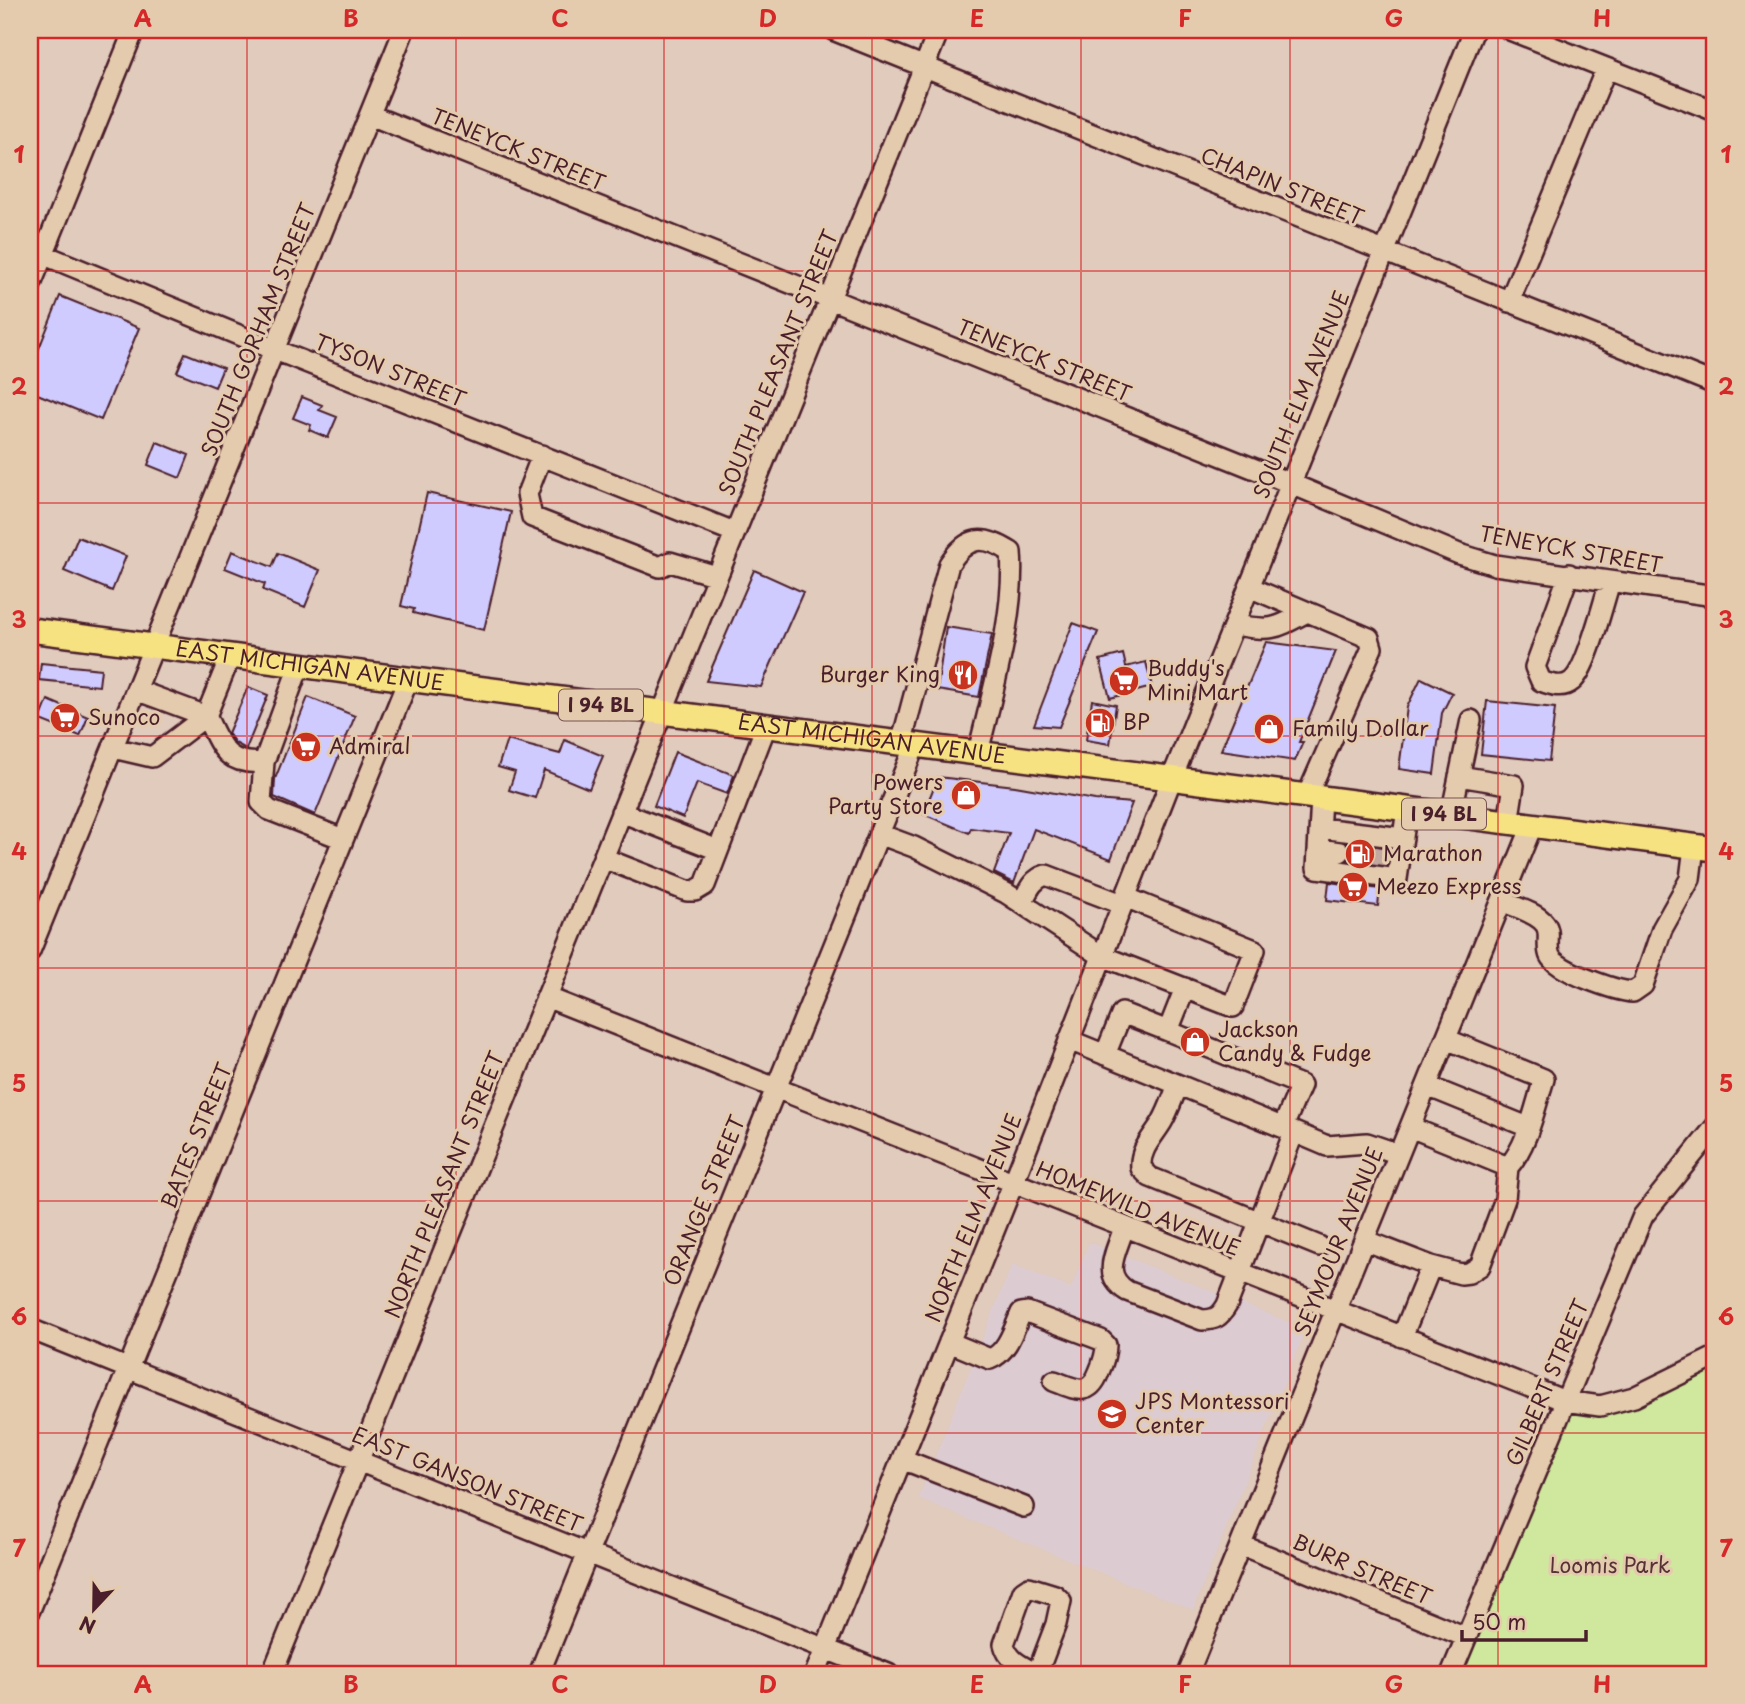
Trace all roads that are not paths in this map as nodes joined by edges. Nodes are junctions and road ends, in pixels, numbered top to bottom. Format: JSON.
{"nodes":[{"id":1,"x":134,"y":30,"type":"edge"},
{"id":2,"x":404,"y":30,"type":"edge"},
{"id":3,"x":833,"y":30,"type":"edge"},
{"id":4,"x":939,"y":30,"type":"edge"},
{"id":5,"x":1474,"y":30,"type":"edge"},
{"id":6,"x":1510,"y":30,"type":"edge"},
{"id":7,"x":924,"y":66,"type":"junction"},
{"id":8,"x":1606,"y":69,"type":"junction"},
{"id":9,"x":1715,"y":111,"type":"edge"},
{"id":10,"x":370,"y":115,"type":"junction"},
{"id":11,"x":36,"y":252,"type":"edge"},
{"id":12,"x":1385,"y":253,"type":"junction"},
{"id":13,"x":30,"y":287,"type":"edge"},
{"id":14,"x":829,"y":300,"type":"junction"},
{"id":15,"x":1509,"y":302,"type":"junction"},
{"id":16,"x":275,"y":350,"type":"junction"},
{"id":17,"x":1715,"y":384,"type":"edge"},
{"id":18,"x":542,"y":455,"type":"junction"},
{"id":19,"x":1291,"y":483,"type":"junction"},
{"id":20,"x":734,"y":532,"type":"junction"},
{"id":21,"x":1569,"y":574,"type":"junction"},
{"id":22,"x":717,"y":576,"type":"junction"},
{"id":23,"x":1610,"y":582,"type":"junction"},
{"id":24,"x":1249,"y":587,"type":"junction"},
{"id":25,"x":1715,"y":596,"type":"edge"},
{"id":26,"x":1307,"y":611,"type":"junction"},
{"id":27,"x":1234,"y":625,"type":"junction"},
{"id":28,"x":30,"y":630,"type":"edge"},
{"id":29,"x":154,"y":647,"type":"junction"},
{"id":30,"x":230,"y":657,"type":"junction"},
{"id":31,"x":299,"y":666,"type":"junction"},
{"id":32,"x":408,"y":680,"type":"junction"},
{"id":33,"x":136,"y":690,"type":"junction"},
{"id":34,"x":662,"y":713,"type":"junction"},
{"id":35,"x":206,"y":716,"type":"junction"},
{"id":36,"x":1471,"y":720,"type":"dead end"},
{"id":37,"x":766,"y":726,"type":"junction"},
{"id":38,"x":908,"y":745,"type":"junction"},
{"id":39,"x":113,"y":748,"type":"junction"},
{"id":40,"x":978,"y":753,"type":"junction"},
{"id":41,"x":264,"y":762,"type":"junction"},
{"id":42,"x":1460,"y":776,"type":"junction"},
{"id":43,"x":1172,"y":778,"type":"junction"},
{"id":44,"x":1314,"y":797,"type":"junction"},
{"id":45,"x":1407,"y":809,"type":"junction"},
{"id":46,"x":621,"y":812,"type":"junction"},
{"id":47,"x":1451,"y":815,"type":"junction"},
{"id":48,"x":1508,"y":823,"type":"junction"},
{"id":49,"x":1532,"y":826,"type":"junction"},
{"id":50,"x":1320,"y":828,"type":"junction"},
{"id":51,"x":879,"y":834,"type":"junction"},
{"id":52,"x":1404,"y":838,"type":"junction"},
{"id":53,"x":343,"y":839,"type":"junction"},
{"id":54,"x":1705,"y":848,"type":"edge"},
{"id":55,"x":1318,"y":849,"type":"junction"},
{"id":56,"x":718,"y":850,"type":"junction"},
{"id":57,"x":1340,"y":852,"type":"tunnel mouth"},
{"id":58,"x":603,"y":858,"type":"junction"},
{"id":59,"x":1124,"y":900,"type":"junction"},
{"id":60,"x":1502,"y":901,"type":"junction"},
{"id":61,"x":1022,"y":903,"type":"junction"},
{"id":62,"x":30,"y":951,"type":"edge"},
{"id":63,"x":1102,"y":956,"type":"junction"},
{"id":64,"x":1185,"y":988,"type":"junction"},
{"id":65,"x":546,"y":997,"type":"junction"},
{"id":66,"x":1168,"y":1031,"type":"junction"},
{"id":67,"x":1446,"y":1039,"type":"junction"},
{"id":68,"x":1069,"y":1040,"type":"junction"},
{"id":69,"x":1105,"y":1055,"type":"junction"},
{"id":70,"x":1178,"y":1085,"type":"junction"},
{"id":71,"x":1427,"y":1086,"type":"junction"},
{"id":72,"x":776,"y":1087,"type":"junction"},
{"id":73,"x":1410,"y":1127,"type":"junction"},
{"id":74,"x":1528,"y":1127,"type":"junction"},
{"id":75,"x":1715,"y":1127,"type":"edge"},
{"id":76,"x":1289,"y":1130,"type":"junction"},
{"id":77,"x":1399,"y":1154,"type":"junction"},
{"id":78,"x":1507,"y":1167,"type":"junction"},
{"id":79,"x":1013,"y":1184,"type":"junction"},
{"id":80,"x":1259,"y":1221,"type":"junction"},
{"id":81,"x":1124,"y":1227,"type":"junction"},
{"id":82,"x":1364,"y":1240,"type":"junction"},
{"id":83,"x":1320,"y":1246,"type":"dead end"},
{"id":84,"x":1431,"y":1266,"type":"junction"},
{"id":85,"x":1239,"y":1273,"type":"junction"},
{"id":86,"x":1335,"y":1311,"type":"junction"},
{"id":87,"x":30,"y":1329,"type":"edge"},
{"id":88,"x":1402,"y":1337,"type":"junction"},
{"id":89,"x":949,"y":1342,"type":"junction"},
{"id":90,"x":1715,"y":1357,"type":"edge"},
{"id":91,"x":128,"y":1367,"type":"junction"},
{"id":92,"x":1054,"y":1381,"type":"dead end"},
{"id":93,"x":1564,"y":1401,"type":"junction"},
{"id":94,"x":902,"y":1459,"type":"junction"},
{"id":95,"x":358,"y":1460,"type":"junction"},
{"id":96,"x":1024,"y":1507,"type":"dead end"},
{"id":97,"x":1241,"y":1545,"type":"junction"},
{"id":98,"x":587,"y":1553,"type":"junction"},
{"id":99,"x":30,"y":1610,"type":"edge"},
{"id":100,"x":1465,"y":1637,"type":"junction"},
{"id":101,"x":825,"y":1649,"type":"junction"},
{"id":102,"x":272,"y":1674,"type":"edge"},
{"id":103,"x":539,"y":1674,"type":"edge"},
{"id":104,"x":815,"y":1674,"type":"edge"},
{"id":105,"x":888,"y":1674,"type":"edge"},
{"id":106,"x":1188,"y":1674,"type":"edge"},
{"id":107,"x":1451,"y":1674,"type":"edge"}],
"edges":[{"from":1,"to":11,"type":"street"},
{"from":2,"to":10,"type":"street","name":"SOUTH GORHAM STREET"},
{"from":3,"to":7,"type":"street","name":"CHAPIN STREET"},
{"from":4,"to":7,"type":"street","name":"SOUTH PLEASANT STREET"},
{"from":5,"to":12,"type":"street","name":"SOUTH ELM AVENUE"},
{"from":6,"to":8,"type":"street"},
{"from":7,"to":12,"type":"street","name":"CHAPIN STREET"},
{"from":7,"to":14,"type":"street","name":"SOUTH PLEASANT STREET"},
{"from":8,"to":9,"type":"street"},
{"from":8,"to":15,"type":"street"},
{"from":10,"to":14,"type":"street","name":"TENEYCK STREET"},
{"from":10,"to":16,"type":"street","name":"SOUTH GORHAM STREET"},
{"from":11,"to":13,"type":"street"},
{"from":11,"to":16,"type":"street","name":"TYSON STREET"},
{"from":12,"to":15,"type":"street","name":"CHAPIN STREET"},
{"from":12,"to":19,"type":"street","name":"SOUTH ELM AVENUE"},
{"from":14,"to":19,"type":"street","name":"TENEYCK STREET"},
{"from":14,"to":20,"type":"street","name":"SOUTH PLEASANT STREET"},
{"from":15,"to":17,"type":"street","name":"CHAPIN STREET"},
{"from":16,"to":18,"type":"street","name":"TYSON STREET"},
{"from":16,"to":29,"type":"street","name":"SOUTH GORHAM STREET"},
{"from":18,"to":20,"type":"street","name":"TYSON STREET"},
{"from":18,"to":22,"type":"street"},
{"from":19,"to":21,"type":"street","name":"TENEYCK STREET"},
{"from":19,"to":24,"type":"street","name":"SOUTH ELM AVENUE"},
{"from":20,"to":22,"type":"street","name":"SOUTH PLEASANT STREET"},
{"from":21,"to":23,"type":"street","name":"TENEYCK STREET"},
{"from":21,"to":23,"type":"street"},
{"from":22,"to":34,"type":"street","name":"SOUTH PLEASANT STREET"},
{"from":23,"to":25,"type":"street","name":"TENEYCK STREET"},
{"from":24,"to":26,"type":"street"},
{"from":24,"to":27,"type":"street","name":"SOUTH ELM AVENUE"},
{"from":26,"to":27,"type":"street"},
{"from":26,"to":44,"type":"street"},
{"from":27,"to":43,"type":"street","name":"SOUTH ELM AVENUE"},
{"from":28,"to":29,"type":"main road","name":"EAST MICHIGAN AVENUE","number":"I 94 BL"},
{"from":29,"to":30,"type":"main road","name":"EAST MICHIGAN AVENUE","number":"I 94 BL"},
{"from":29,"to":33,"type":"street","name":"SOUTH GORHAM STREET"},
{"from":30,"to":31,"type":"main road","name":"EAST MICHIGAN AVENUE","number":"I 94 BL"},
{"from":30,"to":35,"type":"street"},
{"from":31,"to":32,"type":"main road","name":"EAST MICHIGAN AVENUE","number":"I 94 BL"},
{"from":31,"to":41,"type":"street"},
{"from":32,"to":34,"type":"main road","name":"EAST MICHIGAN AVENUE","number":"I 94 BL"},
{"from":32,"to":53,"type":"street","name":"BATES STREET"},
{"from":33,"to":35,"type":"street"},
{"from":33,"to":39,"type":"street","name":"SOUTH GORHAM STREET"},
{"from":34,"to":37,"type":"main road","name":"EAST MICHIGAN AVENUE","number":"I 94 BL"},
{"from":34,"to":46,"type":"street","name":"NORTH PLEASANT STREET"},
{"from":35,"to":39,"type":"street"},
{"from":35,"to":41,"type":"street"},
{"from":36,"to":42,"type":"street"},
{"from":37,"to":38,"type":"main road","name":"EAST MICHIGAN AVENUE","number":"I 94 BL"},
{"from":37,"to":56,"type":"street"},
{"from":38,"to":40,"type":"main road","name":"EAST MICHIGAN AVENUE","number":"I 94 BL"},
{"from":38,"to":40,"type":"street","name":"ORANGE STREET"},
{"from":38,"to":51,"type":"street","name":"ORANGE STREET"},
{"from":39,"to":62,"type":"street","name":"SOUTH GORHAM STREET"},
{"from":40,"to":43,"type":"main road","name":"EAST MICHIGAN AVENUE","number":"I 94 BL"},
{"from":41,"to":53,"type":"street"},
{"from":42,"to":47,"type":"street"},
{"from":42,"to":48,"type":"street"},
{"from":43,"to":44,"type":"main road","name":"EAST MICHIGAN AVENUE","number":"I 94 BL"},
{"from":43,"to":59,"type":"street","name":"NORTH ELM AVENUE"},
{"from":44,"to":45,"type":"main road","name":"EAST MICHIGAN AVENUE","number":"I 94 BL"},
{"from":44,"to":50,"type":"street"},
{"from":45,"to":47,"type":"main road","name":"EAST MICHIGAN AVENUE","number":"I 94 BL"},
{"from":45,"to":52,"type":"street"},
{"from":46,"to":56,"type":"street"},
{"from":46,"to":58,"type":"street","name":"NORTH PLEASANT STREET"},
{"from":47,"to":48,"type":"main road","name":"EAST MICHIGAN AVENUE","number":"I 94 BL"},
{"from":48,"to":49,"type":"main road","name":"EAST MICHIGAN AVENUE","number":"I 94 BL"},
{"from":49,"to":54,"type":"main road","name":"EAST MICHIGAN AVENUE","number":"I 94 BL"},
{"from":49,"to":60,"type":"street","name":"SEYMOUR AVENUE"},
{"from":50,"to":52,"type":"street"},
{"from":50,"to":55,"type":"street"},
{"from":51,"to":61,"type":"street"},
{"from":51,"to":72,"type":"street","name":"ORANGE STREET"},
{"from":52,"to":55,"type":"street"},
{"from":53,"to":91,"type":"street","name":"BATES STREET"},
{"from":54,"to":60,"type":"street"},
{"from":55,"to":57,"type":"street"},
{"from":56,"to":58,"type":"street"},
{"from":58,"to":65,"type":"street","name":"NORTH PLEASANT STREET"},
{"from":59,"to":61,"type":"street"},
{"from":59,"to":63,"type":"street","name":"NORTH ELM AVENUE"},
{"from":59,"to":64,"type":"street"},
{"from":60,"to":67,"type":"street","name":"SEYMOUR AVENUE"},
{"from":61,"to":63,"type":"street"},
{"from":63,"to":64,"type":"street"},
{"from":63,"to":68,"type":"street","name":"NORTH ELM AVENUE"},
{"from":64,"to":66,"type":"street"},
{"from":65,"to":72,"type":"street","name":"HOMEWILD AVENUE"},
{"from":65,"to":95,"type":"street","name":"NORTH PLEASANT STREET"},
{"from":66,"to":69,"type":"street"},
{"from":66,"to":76,"type":"street"},
{"from":67,"to":71,"type":"street","name":"SEYMOUR AVENUE"},
{"from":67,"to":74,"type":"street"},
{"from":68,"to":69,"type":"street"},
{"from":68,"to":79,"type":"street","name":"NORTH ELM AVENUE"},
{"from":69,"to":70,"type":"street"},
{"from":70,"to":76,"type":"street"},
{"from":70,"to":80,"type":"street"},
{"from":71,"to":73,"type":"street","name":"SEYMOUR AVENUE"},
{"from":71,"to":74,"type":"street"},
{"from":72,"to":79,"type":"street","name":"HOMEWILD AVENUE"},
{"from":72,"to":98,"type":"street","name":"ORANGE STREET"},
{"from":73,"to":77,"type":"street","name":"SEYMOUR AVENUE"},
{"from":73,"to":78,"type":"street"},
{"from":74,"to":78,"type":"street"},
{"from":75,"to":93,"type":"street","name":"GILBERT STREET"},
{"from":76,"to":77,"type":"street"},
{"from":76,"to":80,"type":"street"},
{"from":77,"to":82,"type":"street","name":"SEYMOUR AVENUE"},
{"from":78,"to":84,"type":"street"},
{"from":79,"to":81,"type":"street","name":"HOMEWILD AVENUE"},
{"from":79,"to":89,"type":"street","name":"NORTH ELM AVENUE"},
{"from":80,"to":83,"type":"street"},
{"from":80,"to":85,"type":"street"},
{"from":81,"to":85,"type":"street","name":"HOMEWILD AVENUE"},
{"from":81,"to":85,"type":"street"},
{"from":82,"to":84,"type":"street"},
{"from":82,"to":86,"type":"street","name":"SEYMOUR AVENUE"},
{"from":84,"to":88,"type":"street"},
{"from":85,"to":86,"type":"street","name":"HOMEWILD AVENUE"},
{"from":86,"to":88,"type":"street","name":"HOMEWILD AVENUE"},
{"from":86,"to":97,"type":"street","name":"SEYMOUR AVENUE"},
{"from":87,"to":91,"type":"street","name":"EAST GANSON STREET"},
{"from":88,"to":93,"type":"street","name":"HOMEWILD AVENUE"},
{"from":89,"to":92,"type":"street"},
{"from":89,"to":94,"type":"street","name":"NORTH ELM AVENUE"},
{"from":90,"to":93,"type":"street","name":"HOMEWILD AVENUE"},
{"from":91,"to":95,"type":"street","name":"EAST GANSON STREET"},
{"from":91,"to":99,"type":"street","name":"BATES STREET"},
{"from":93,"to":100,"type":"street","name":"GILBERT STREET"},
{"from":94,"to":96,"type":"street"},
{"from":94,"to":101,"type":"street","name":"NORTH ELM AVENUE"},
{"from":95,"to":98,"type":"street","name":"EAST GANSON STREET"},
{"from":95,"to":102,"type":"street","name":"NORTH PLEASANT STREET"},
{"from":97,"to":100,"type":"street","name":"BURR STREET"},
{"from":97,"to":106,"type":"street","name":"SEYMOUR AVENUE"},
{"from":98,"to":101,"type":"street","name":"EAST GANSON STREET"},
{"from":98,"to":103,"type":"street","name":"ORANGE STREET"},
{"from":100,"to":107,"type":"street","name":"GILBERT STREET"},
{"from":101,"to":104,"type":"street","name":"NORTH ELM AVENUE"},
{"from":101,"to":105,"type":"street","name":"EAST GANSON STREET"}]}
